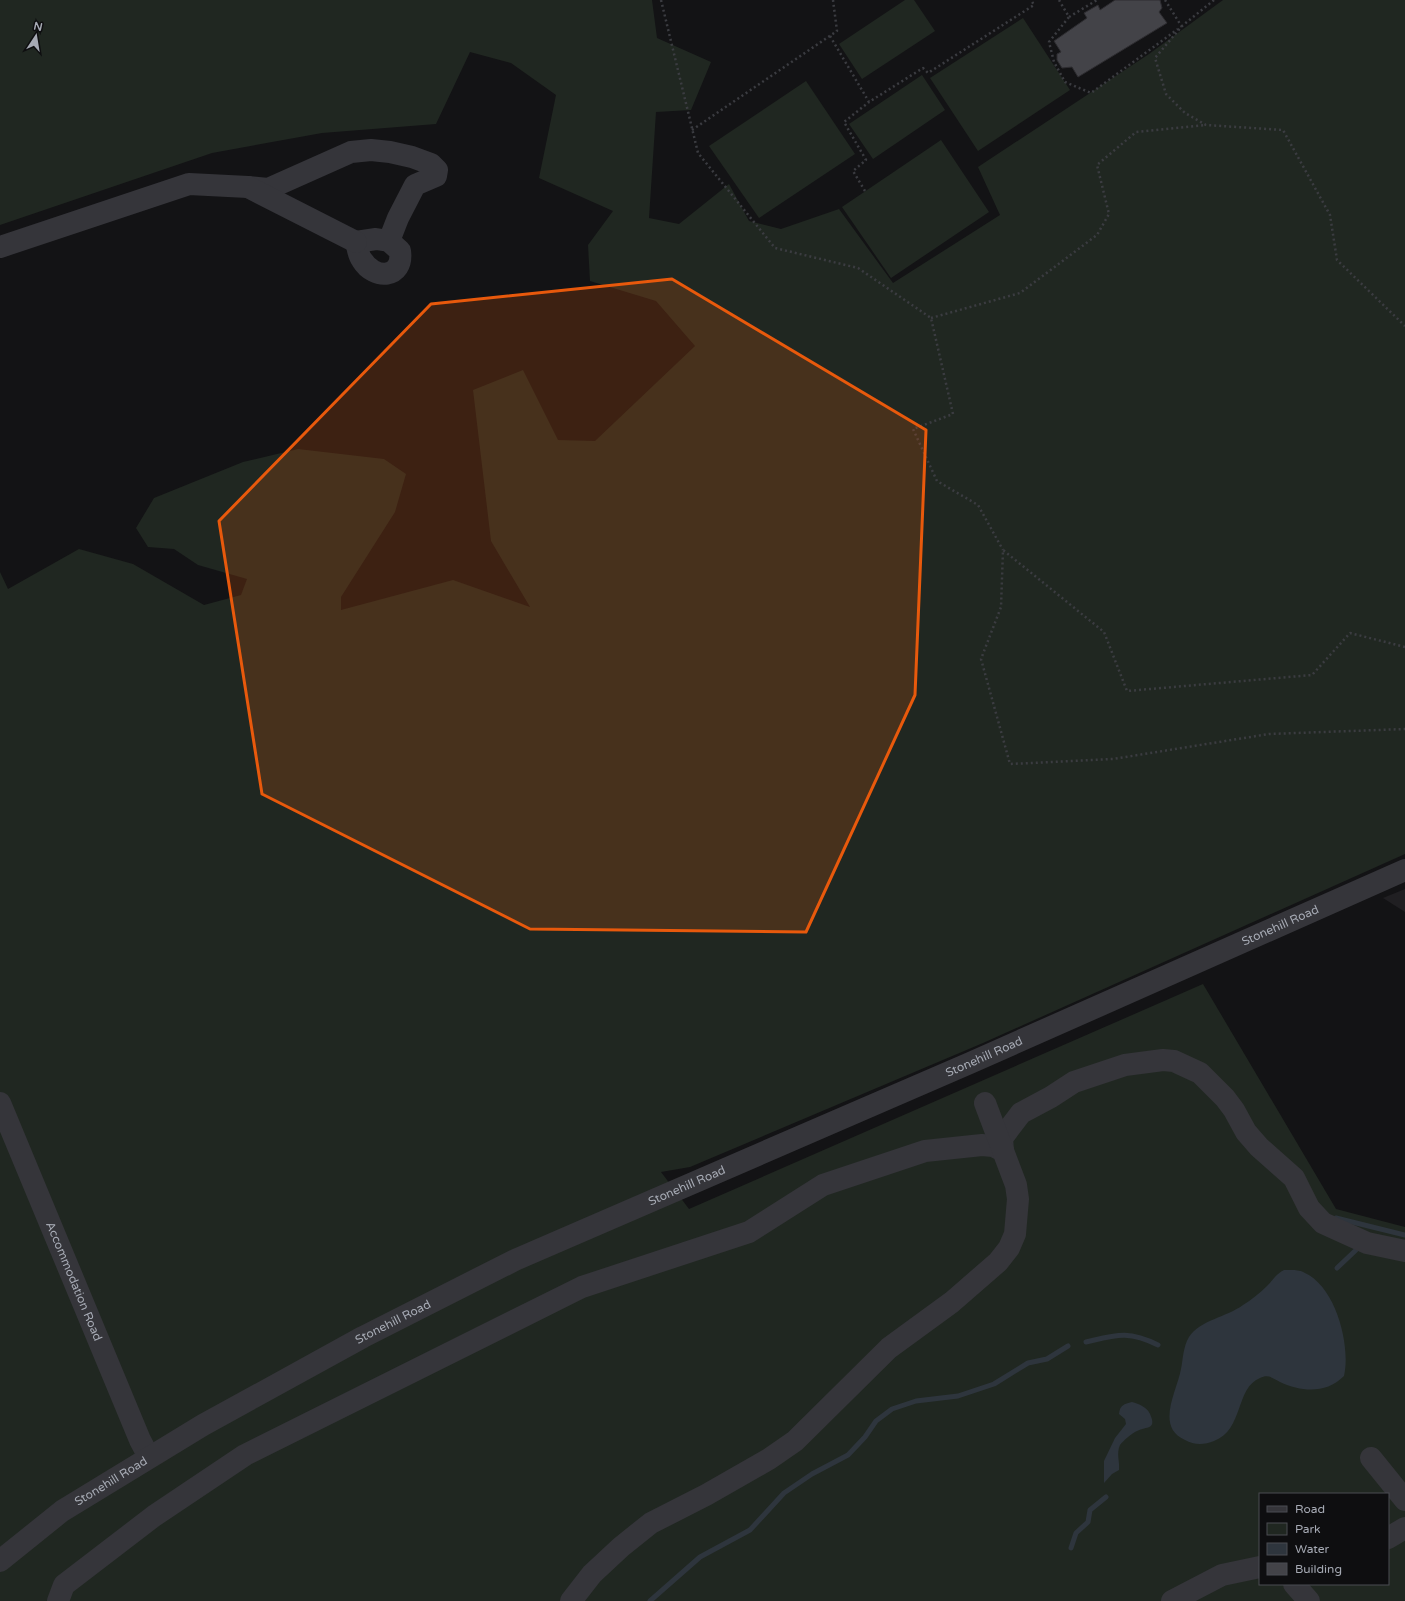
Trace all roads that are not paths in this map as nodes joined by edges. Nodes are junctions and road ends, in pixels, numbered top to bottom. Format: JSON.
{"nodes":[{"id":1,"x":248,"y":187,"type":"junction"},
{"id":2,"x":389,"y":241,"type":"junction"},
{"id":3,"x":356,"y":242,"type":"junction"},
{"id":4,"x":0,"y":247,"type":"edge"},
{"id":5,"x":1405,"y":870,"type":"edge"},
{"id":6,"x":985,"y":1103,"type":"dead end"},
{"id":7,"x":0,"y":1104,"type":"edge"},
{"id":8,"x":1003,"y":1152,"type":"junction"},
{"id":9,"x":1405,"y":1251,"type":"edge"},
{"id":10,"x":903,"y":1329,"type":"dead end"},
{"id":11,"x":865,"y":1363,"type":"dead end"},
{"id":12,"x":149,"y":1458,"type":"junction"},
{"id":13,"x":1372,"y":1458,"type":"dead end"},
{"id":14,"x":1405,"y":1500,"type":"edge"},
{"id":15,"x":1405,"y":1528,"type":"edge"},
{"id":16,"x":1389,"y":1537,"type":"edge"},
{"id":17,"x":0,"y":1562,"type":"edge"},
{"id":18,"x":1259,"y":1567,"type":"edge"},
{"id":19,"x":1295,"y":1585,"type":"edge"},
{"id":20,"x":58,"y":1601,"type":"edge"},
{"id":21,"x":570,"y":1601,"type":"edge"},
{"id":22,"x":1172,"y":1601,"type":"edge"},
{"id":23,"x":1309,"y":1601,"type":"edge"}],
"edges":[{"from":1,"to":2,"type":"street"},
{"from":1,"to":3,"type":"street"},
{"from":1,"to":4,"type":"street"},
{"from":2,"to":3,"type":"street"},
{"from":2,"to":3,"type":"street"},
{"from":5,"to":12,"type":"street","name":"Stonehill Road"},
{"from":6,"to":8,"type":"street"},
{"from":7,"to":12,"type":"street","name":"Accommodation Road"},
{"from":8,"to":9,"type":"street"},
{"from":8,"to":20,"type":"street"},
{"from":8,"to":21,"type":"street"},
{"from":10,"to":11,"type":"street"},
{"from":12,"to":17,"type":"street","name":"Stonehill Road"},
{"from":13,"to":14,"type":"street"},
{"from":15,"to":16,"type":"street"},
{"from":18,"to":22,"type":"street"},
{"from":19,"to":23,"type":"street"}]}
